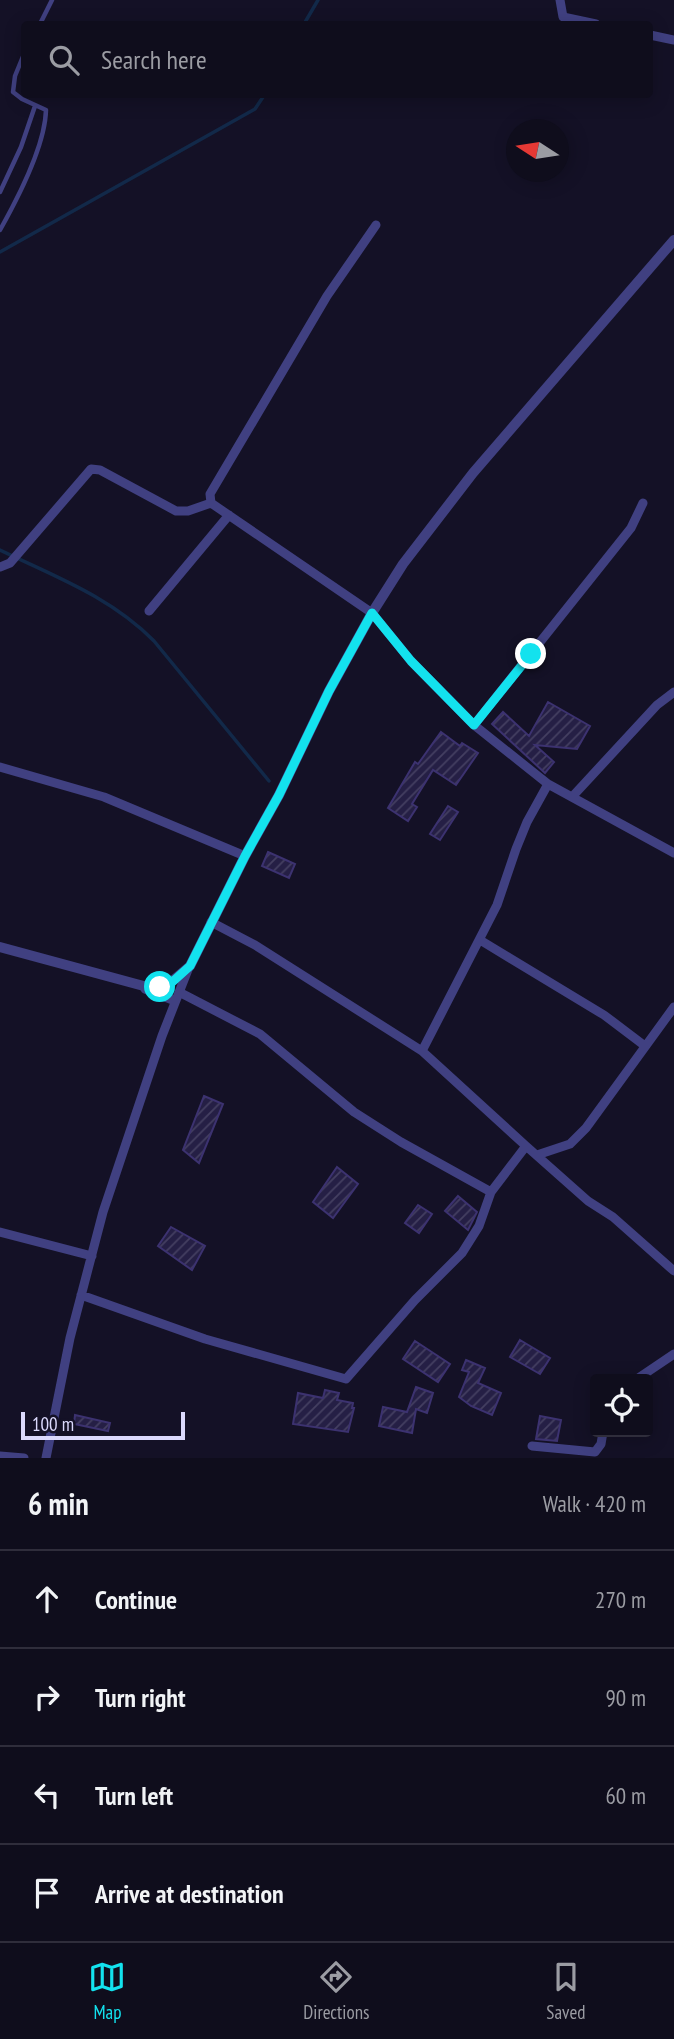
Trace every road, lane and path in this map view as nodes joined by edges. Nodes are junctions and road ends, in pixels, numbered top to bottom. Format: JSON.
{"nodes":[{"id":1,"x":52,"y":0,"type":"edge"},
{"id":2,"x":560,"y":0,"type":"edge"},
{"id":3,"x":42,"y":21,"type":"edge"},
{"id":4,"x":582,"y":21,"type":"edge"},
{"id":5,"x":653,"y":36,"type":"edge"},
{"id":6,"x":674,"y":40,"type":"edge"},
{"id":7,"x":21,"y":61,"type":"edge"},
{"id":8,"x":21,"y":97,"type":"edge"},
{"id":9,"x":22,"y":98,"type":"edge"},
{"id":10,"x":35,"y":106,"type":"junction"},
{"id":11,"x":0,"y":192,"type":"edge"},
{"id":12,"x":376,"y":225,"type":"dead end"},
{"id":13,"x":0,"y":230,"type":"edge"},
{"id":14,"x":674,"y":240,"type":"edge"},
{"id":15,"x":211,"y":503,"type":"junction"},
{"id":16,"x":643,"y":503,"type":"dead end"},
{"id":17,"x":229,"y":515,"type":"junction"},
{"id":18,"x":0,"y":567,"type":"edge"},
{"id":19,"x":149,"y":611,"type":"dead end"},
{"id":20,"x":372,"y":613,"type":"junction"},
{"id":21,"x":674,"y":692,"type":"edge"},
{"id":22,"x":474,"y":725,"type":"junction"},
{"id":23,"x":0,"y":767,"type":"edge"},
{"id":24,"x":548,"y":784,"type":"junction"},
{"id":25,"x":572,"y":797,"type":"junction"},
{"id":26,"x":674,"y":853,"type":"edge"},
{"id":27,"x":245,"y":856,"type":"junction"},
{"id":28,"x":211,"y":922,"type":"junction"},
{"id":29,"x":480,"y":940,"type":"junction"},
{"id":30,"x":0,"y":947,"type":"edge"},
{"id":31,"x":190,"y":966,"type":"junction"},
{"id":32,"x":137,"y":985,"type":"junction"},
{"id":33,"x":177,"y":996,"type":"junction"},
{"id":34,"x":674,"y":1007,"type":"edge"},
{"id":35,"x":645,"y":1046,"type":"junction"},
{"id":36,"x":422,"y":1051,"type":"junction"},
{"id":37,"x":526,"y":1146,"type":"junction"},
{"id":38,"x":537,"y":1156,"type":"junction"},
{"id":39,"x":491,"y":1192,"type":"junction"},
{"id":40,"x":0,"y":1232,"type":"edge"},
{"id":41,"x":92,"y":1256,"type":"junction"},
{"id":42,"x":674,"y":1271,"type":"edge"},
{"id":43,"x":81,"y":1296,"type":"junction"},
{"id":44,"x":674,"y":1354,"type":"edge"},
{"id":45,"x":644,"y":1374,"type":"edge"},
{"id":46,"x":602,"y":1437,"type":"edge"},
{"id":47,"x":532,"y":1446,"type":"dead end"},
{"id":48,"x":0,"y":1456,"type":"edge"},
{"id":49,"x":24,"y":1458,"type":"edge"},
{"id":50,"x":46,"y":1458,"type":"edge"}],
"edges":[{"from":1,"to":3,"type":"lane"},
{"from":2,"to":4,"type":"street"},
{"from":5,"to":6,"type":"street"},
{"from":7,"to":8,"type":"lane"},
{"from":9,"to":10,"type":"lane"},
{"from":10,"to":11,"type":"lane"},
{"from":10,"to":13,"type":"lane"},
{"from":12,"to":15,"type":"street"},
{"from":14,"to":20,"type":"street"},
{"from":15,"to":17,"type":"street"},
{"from":15,"to":18,"type":"street"},
{"from":16,"to":22,"type":"street"},
{"from":17,"to":19,"type":"street"},
{"from":17,"to":20,"type":"street"},
{"from":20,"to":22,"type":"street"},
{"from":20,"to":27,"type":"street"},
{"from":21,"to":25,"type":"street"},
{"from":22,"to":24,"type":"street"},
{"from":23,"to":27,"type":"street"},
{"from":24,"to":25,"type":"street"},
{"from":24,"to":29,"type":"street"},
{"from":25,"to":26,"type":"street"},
{"from":27,"to":28,"type":"street"},
{"from":28,"to":31,"type":"street"},
{"from":28,"to":36,"type":"street"},
{"from":29,"to":35,"type":"street"},
{"from":29,"to":36,"type":"street"},
{"from":30,"to":32,"type":"street"},
{"from":31,"to":32,"type":"street"},
{"from":31,"to":33,"type":"street"},
{"from":32,"to":33,"type":"street"},
{"from":33,"to":39,"type":"street"},
{"from":33,"to":41,"type":"street"},
{"from":34,"to":35,"type":"street"},
{"from":35,"to":38,"type":"street"},
{"from":36,"to":37,"type":"street"},
{"from":37,"to":38,"type":"street"},
{"from":37,"to":39,"type":"street"},
{"from":38,"to":42,"type":"street"},
{"from":39,"to":43,"type":"street"},
{"from":40,"to":41,"type":"street"},
{"from":41,"to":43,"type":"street"},
{"from":43,"to":50,"type":"street"},
{"from":44,"to":45,"type":"street"},
{"from":46,"to":47,"type":"street"},
{"from":48,"to":49,"type":"street"}]}
